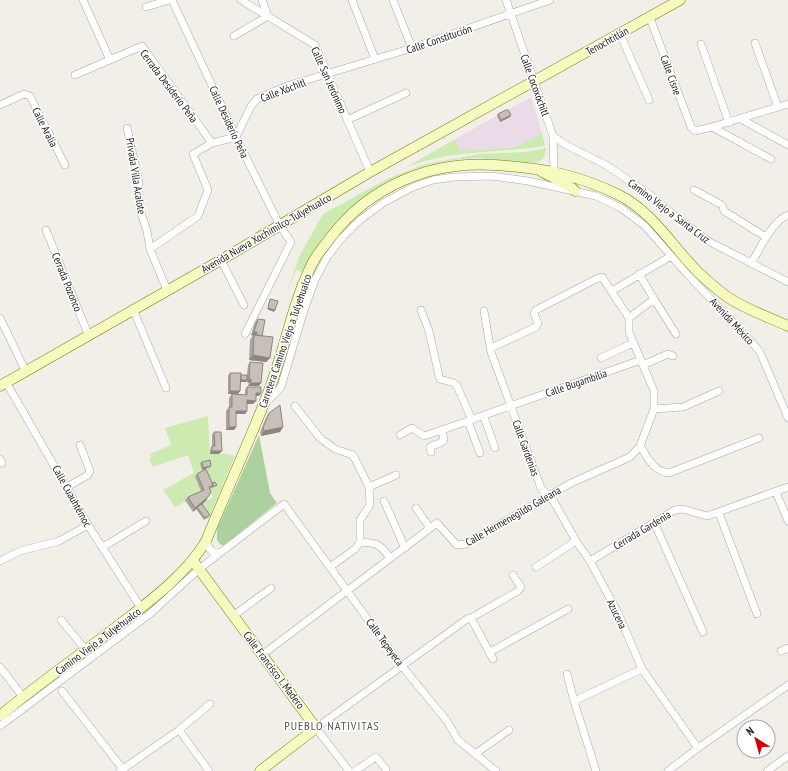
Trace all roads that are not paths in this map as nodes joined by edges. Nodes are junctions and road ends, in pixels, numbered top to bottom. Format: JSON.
{"nodes":[{"id":1,"x":83,"y":0,"type":"edge"},
{"id":2,"x":171,"y":0,"type":"edge"},
{"id":3,"x":241,"y":0,"type":"edge"},
{"id":4,"x":250,"y":0,"type":"edge"},
{"id":5,"x":262,"y":0,"type":"edge"},
{"id":6,"x":352,"y":0,"type":"edge"},
{"id":7,"x":393,"y":0,"type":"edge"},
{"id":8,"x":506,"y":0,"type":"edge"},
{"id":9,"x":550,"y":0,"type":"edge"},
{"id":10,"x":680,"y":0,"type":"edge"},
{"id":11,"x":146,"y":7,"type":"dead end"},
{"id":12,"x":254,"y":8,"type":"junction"},
{"id":13,"x":511,"y":14,"type":"junction"},
{"id":14,"x":268,"y":16,"type":"junction"},
{"id":15,"x":650,"y":18,"type":"junction"},
{"id":16,"x":620,"y":34,"type":"junction"},
{"id":17,"x":234,"y":36,"type":"dead end"},
{"id":18,"x":755,"y":43,"type":"dead end"},
{"id":19,"x":702,"y":44,"type":"dead end"},
{"id":20,"x":412,"y":48,"type":"junction"},
{"id":21,"x":375,"y":59,"type":"junction"},
{"id":22,"x":110,"y":60,"type":"junction"},
{"id":23,"x":328,"y":74,"type":"junction"},
{"id":24,"x":75,"y":75,"type":"dead end"},
{"id":25,"x":534,"y":82,"type":"junction"},
{"id":26,"x":406,"y":93,"type":"dead end"},
{"id":27,"x":650,"y":100,"type":"dead end"},
{"id":28,"x":0,"y":104,"type":"edge"},
{"id":29,"x":788,"y":104,"type":"edge"},
{"id":30,"x":778,"y":107,"type":"junction"},
{"id":31,"x":741,"y":119,"type":"junction"},
{"id":32,"x":347,"y":120,"type":"junction"},
{"id":33,"x":729,"y":123,"type":"junction"},
{"id":34,"x":128,"y":128,"type":"dead end"},
{"id":35,"x":712,"y":128,"type":"junction"},
{"id":36,"x":553,"y":136,"type":"junction"},
{"id":37,"x":236,"y":137,"type":"junction"},
{"id":38,"x":212,"y":143,"type":"junction"},
{"id":39,"x":788,"y":145,"type":"edge"},
{"id":40,"x":771,"y":159,"type":"dead end"},
{"id":41,"x":65,"y":165,"type":"dead end"},
{"id":42,"x":539,"y":170,"type":"junction"},
{"id":43,"x":554,"y":171,"type":"junction"},
{"id":44,"x":370,"y":172,"type":"junction"},
{"id":45,"x":694,"y":190,"type":"dead end"},
{"id":46,"x":575,"y":191,"type":"junction"},
{"id":47,"x":788,"y":215,"type":"edge"},
{"id":48,"x":280,"y":226,"type":"junction"},
{"id":49,"x":46,"y":230,"type":"dead end"},
{"id":50,"x":766,"y":237,"type":"junction"},
{"id":51,"x":150,"y":248,"type":"junction"},
{"id":52,"x":671,"y":256,"type":"junction"},
{"id":53,"x":221,"y":260,"type":"junction"},
{"id":54,"x":751,"y":264,"type":"junction"},
{"id":55,"x":639,"y":274,"type":"junction"},
{"id":56,"x":788,"y":282,"type":"edge"},
{"id":57,"x":167,"y":290,"type":"junction"},
{"id":58,"x":612,"y":291,"type":"junction"},
{"id":59,"x":654,"y":299,"type":"junction"},
{"id":60,"x":244,"y":305,"type":"dead end"},
{"id":61,"x":134,"y":310,"type":"junction"},
{"id":62,"x":421,"y":310,"type":"dead end"},
{"id":63,"x":484,"y":311,"type":"dead end"},
{"id":64,"x":0,"y":318,"type":"edge"},
{"id":65,"x":629,"y":318,"type":"junction"},
{"id":66,"x":788,"y":326,"type":"edge"},
{"id":67,"x":88,"y":334,"type":"junction"},
{"id":68,"x":245,"y":334,"type":"dead end"},
{"id":69,"x":676,"y":334,"type":"dead end"},
{"id":70,"x":633,"y":343,"type":"junction"},
{"id":71,"x":491,"y":348,"type":"junction"},
{"id":72,"x":673,"y":356,"type":"dead end"},
{"id":73,"x":601,"y":358,"type":"dead end"},
{"id":74,"x":642,"y":363,"type":"junction"},
{"id":75,"x":25,"y":370,"type":"junction"},
{"id":76,"x":3,"y":384,"type":"edge"},
{"id":77,"x":166,"y":388,"type":"dead end"},
{"id":78,"x":719,"y":391,"type":"dead end"},
{"id":79,"x":786,"y":404,"type":"edge"},
{"id":80,"x":295,"y":406,"type":"dead end"},
{"id":81,"x":512,"y":406,"type":"junction"},
{"id":82,"x":262,"y":407,"type":"junction"},
{"id":83,"x":654,"y":409,"type":"junction"},
{"id":84,"x":484,"y":417,"type":"junction"},
{"id":85,"x":788,"y":418,"type":"edge"},
{"id":86,"x":470,"y":421,"type":"junction"},
{"id":87,"x":442,"y":430,"type":"junction"},
{"id":88,"x":400,"y":435,"type":"dead end"},
{"id":89,"x":759,"y":438,"type":"dead end"},
{"id":90,"x":80,"y":445,"type":"dead end"},
{"id":91,"x":640,"y":446,"type":"junction"},
{"id":92,"x":495,"y":448,"type":"dead end"},
{"id":93,"x":431,"y":452,"type":"dead end"},
{"id":94,"x":480,"y":453,"type":"dead end"},
{"id":95,"x":396,"y":475,"type":"dead end"},
{"id":96,"x":68,"y":487,"type":"junction"},
{"id":97,"x":369,"y":487,"type":"junction"},
{"id":98,"x":788,"y":487,"type":"edge"},
{"id":99,"x":776,"y":492,"type":"junction"},
{"id":100,"x":548,"y":497,"type":"junction"},
{"id":101,"x":384,"y":500,"type":"dead end"},
{"id":102,"x":416,"y":508,"type":"dead end"},
{"id":103,"x":719,"y":513,"type":"junction"},
{"id":104,"x":146,"y":521,"type":"dead end"},
{"id":105,"x":654,"y":522,"type":"junction"},
{"id":106,"x":788,"y":522,"type":"edge"},
{"id":107,"x":88,"y":525,"type":"junction"},
{"id":108,"x":430,"y":528,"type":"junction"},
{"id":109,"x":206,"y":541,"type":"junction"},
{"id":110,"x":576,"y":541,"type":"junction"},
{"id":111,"x":360,"y":542,"type":"junction"},
{"id":112,"x":103,"y":547,"type":"junction"},
{"id":113,"x":405,"y":548,"type":"junction"},
{"id":114,"x":219,"y":554,"type":"junction"},
{"id":115,"x":390,"y":558,"type":"junction"},
{"id":116,"x":590,"y":561,"type":"junction"},
{"id":117,"x":0,"y":562,"type":"edge"},
{"id":118,"x":196,"y":565,"type":"junction"},
{"id":119,"x":536,"y":566,"type":"dead end"},
{"id":120,"x":330,"y":567,"type":"junction"},
{"id":121,"x":513,"y":575,"type":"dead end"},
{"id":122,"x":271,"y":588,"type":"dead end"},
{"id":123,"x":348,"y":590,"type":"junction"},
{"id":124,"x":141,"y":608,"type":"junction"},
{"id":125,"x":568,"y":609,"type":"dead end"},
{"id":126,"x":757,"y":614,"type":"dead end"},
{"id":127,"x":233,"y":616,"type":"junction"},
{"id":128,"x":469,"y":618,"type":"junction"},
{"id":129,"x":60,"y":620,"type":"dead end"},
{"id":130,"x":703,"y":632,"type":"dead end"},
{"id":131,"x":86,"y":650,"type":"junction"},
{"id":132,"x":262,"y":655,"type":"junction"},
{"id":133,"x":401,"y":665,"type":"junction"},
{"id":134,"x":0,"y":667,"type":"edge"},
{"id":135,"x":642,"y":669,"type":"junction"},
{"id":136,"x":567,"y":674,"type":"dead end"},
{"id":137,"x":51,"y":676,"type":"junction"},
{"id":138,"x":57,"y":684,"type":"junction"},
{"id":139,"x":788,"y":685,"type":"edge"},
{"id":140,"x":62,"y":691,"type":"dead end"},
{"id":141,"x":23,"y":697,"type":"junction"},
{"id":142,"x":574,"y":701,"type":"junction"},
{"id":143,"x":210,"y":704,"type":"dead end"},
{"id":144,"x":0,"y":716,"type":"edge"},
{"id":145,"x":0,"y":726,"type":"edge"},
{"id":146,"x":316,"y":728,"type":"junction"},
{"id":147,"x":179,"y":730,"type":"junction"},
{"id":148,"x":508,"y":730,"type":"dead end"},
{"id":149,"x":698,"y":748,"type":"junction"},
{"id":150,"x":475,"y":754,"type":"junction"},
{"id":151,"x":788,"y":756,"type":"edge"},
{"id":152,"x":121,"y":770,"type":"edge"},
{"id":153,"x":386,"y":770,"type":"dead end"},
{"id":154,"x":209,"y":771,"type":"edge"},
{"id":155,"x":260,"y":771,"type":"edge"},
{"id":156,"x":349,"y":771,"type":"edge"},
{"id":157,"x":355,"y":771,"type":"edge"},
{"id":158,"x":496,"y":771,"type":"edge"},
{"id":159,"x":596,"y":771,"type":"edge"},
{"id":160,"x":668,"y":771,"type":"edge"},
{"id":161,"x":767,"y":771,"type":"edge"}],
"edges":[{"from":1,"to":22,"type":"street"},
{"from":2,"to":11,"type":"street"},
{"from":2,"to":37,"type":"street","name":"Calle Desiderio Peña"},
{"from":3,"to":12,"type":"street","name":"Calle San Jerónimo"},
{"from":4,"to":12,"type":"street"},
{"from":5,"to":14,"type":"street"},
{"from":6,"to":21,"type":"street"},
{"from":7,"to":20,"type":"street"},
{"from":8,"to":13,"type":"street","name":"Calle Cocoxóchitl"},
{"from":9,"to":13,"type":"street","name":"Calle Constitución"},
{"from":10,"to":15,"type":"main road","name":"Tenochtitlán"},
{"from":12,"to":14,"type":"street","name":"Calle San Jerónimo"},
{"from":13,"to":20,"type":"street","name":"Calle Constitución"},
{"from":13,"to":25,"type":"street","name":"Calle Cocoxóchitl"},
{"from":14,"to":17,"type":"street"},
{"from":14,"to":23,"type":"street","name":"Calle San Jerónimo"},
{"from":15,"to":16,"type":"main road","name":"Tenochtitlán"},
{"from":15,"to":35,"type":"street","name":"Calle Cisne"},
{"from":16,"to":25,"type":"main road","name":"Tenochtitlán"},
{"from":16,"to":27,"type":"street"},
{"from":18,"to":30,"type":"street"},
{"from":19,"to":33,"type":"street"},
{"from":20,"to":21,"type":"street","name":"Calle Constitución"},
{"from":21,"to":23,"type":"street","name":"Calle Constitución"},
{"from":22,"to":24,"type":"street","name":"Cerrada Desiderio Peña"},
{"from":22,"to":38,"type":"street","name":"Cerrada Desiderio Peña"},
{"from":23,"to":32,"type":"street","name":"Calle San Jerónimo"},
{"from":23,"to":37,"type":"street","name":"Calle Xóchitl"},
{"from":25,"to":36,"type":"street","name":"Calle Cocoxóchitl"},
{"from":25,"to":44,"type":"main road","name":"Avenida Nueva Xochimilco-Tulyehualco"},
{"from":26,"to":32,"type":"street"},
{"from":28,"to":41,"type":"street","name":"Calle Aralia"},
{"from":29,"to":30,"type":"street"},
{"from":30,"to":31,"type":"street"},
{"from":31,"to":33,"type":"street"},
{"from":31,"to":39,"type":"street"},
{"from":32,"to":44,"type":"street","name":"Calle San Jerónimo"},
{"from":33,"to":35,"type":"street"},
{"from":34,"to":51,"type":"street","name":"Privada Villa Acalote"},
{"from":35,"to":40,"type":"street"},
{"from":36,"to":43,"type":"street","name":"Calle Cocoxóchitl"},
{"from":36,"to":54,"type":"street","name":"Camino Viejo a Santa Cruz"},
{"from":37,"to":38,"type":"street"},
{"from":37,"to":48,"type":"street","name":"Calle Desiderio Peña"},
{"from":38,"to":51,"type":"street"},
{"from":42,"to":43,"type":"main road","name":"Carretera Camino Viejo a Tulyehualco"},
{"from":42,"to":46,"type":"main road"},
{"from":42,"to":82,"type":"main road","name":"Carretera Camino Viejo a Tulyehualco"},
{"from":43,"to":66,"type":"main road","name":"Carretera Camino Viejo a Tulyehualco"},
{"from":44,"to":48,"type":"main road","name":"Avenida Nueva Xochimilco-Tulyehualco"},
{"from":45,"to":50,"type":"street"},
{"from":46,"to":52,"type":"street","name":"Avenida México"},
{"from":46,"to":82,"type":"street","name":"Avenida México"},
{"from":47,"to":50,"type":"street"},
{"from":48,"to":53,"type":"main road","name":"Avenida Nueva Xochimilco-Tulyehualco"},
{"from":48,"to":68,"type":"street","name":"Calle Desiderio Peña"},
{"from":49,"to":67,"type":"street","name":"Cerrada Pozonco"},
{"from":50,"to":54,"type":"street"},
{"from":51,"to":57,"type":"street","name":"Privada Villa Acalote"},
{"from":52,"to":55,"type":"street"},
{"from":52,"to":79,"type":"street","name":"Avenida México"},
{"from":53,"to":57,"type":"main road","name":"Avenida Nueva Xochimilco-Tulyehualco"},
{"from":53,"to":60,"type":"street"},
{"from":54,"to":56,"type":"street","name":"Camino Viejo a Santa Cruz"},
{"from":55,"to":58,"type":"street"},
{"from":55,"to":59,"type":"street"},
{"from":57,"to":61,"type":"main road","name":"Avenida Nueva Xochimilco-Tulyehualco"},
{"from":58,"to":65,"type":"street","name":"Calle Hermenegildo Galeana"},
{"from":58,"to":71,"type":"street","name":"Calle Hermenegildo Galeana"},
{"from":59,"to":65,"type":"street"},
{"from":59,"to":69,"type":"street"},
{"from":61,"to":67,"type":"main road","name":"Avenida Nueva Xochimilco-Tulyehualco"},
{"from":61,"to":77,"type":"street"},
{"from":62,"to":86,"type":"street"},
{"from":63,"to":71,"type":"street","name":"Calle Gardenias"},
{"from":64,"to":75,"type":"street"},
{"from":65,"to":70,"type":"street","name":"Calle Hermenegildo Galeana"},
{"from":67,"to":75,"type":"main road","name":"Avenida Nueva Xochimilco-Tulyehualco"},
{"from":70,"to":73,"type":"street"},
{"from":70,"to":74,"type":"street","name":"Calle Hermenegildo Galeana"},
{"from":71,"to":81,"type":"street","name":"Calle Gardenias"},
{"from":72,"to":74,"type":"street","name":"Calle Bugambilia"},
{"from":74,"to":81,"type":"street","name":"Calle Bugambilia"},
{"from":74,"to":83,"type":"street","name":"Calle Hermenegildo Galeana"},
{"from":75,"to":76,"type":"main road","name":"Avenida Nueva Xochimilco-Tulyehualco"},
{"from":76,"to":96,"type":"street","name":"Calle Cuauhtémoc"},
{"from":78,"to":83,"type":"street"},
{"from":79,"to":85,"type":"street","name":"Avenida México"},
{"from":80,"to":97,"type":"street"},
{"from":81,"to":84,"type":"street"},
{"from":81,"to":100,"type":"street","name":"Calle Gardenias"},
{"from":82,"to":109,"type":"main road","name":"Carretera Camino Viejo a Tulyehualco"},
{"from":83,"to":91,"type":"street","name":"Calle Hermenegildo Galeana"},
{"from":84,"to":86,"type":"street"},
{"from":84,"to":92,"type":"street"},
{"from":86,"to":87,"type":"street"},
{"from":86,"to":94,"type":"street"},
{"from":87,"to":88,"type":"street"},
{"from":87,"to":93,"type":"street"},
{"from":89,"to":91,"type":"street"},
{"from":90,"to":96,"type":"street"},
{"from":91,"to":100,"type":"street","name":"Calle Hermenegildo Galeana"},
{"from":95,"to":97,"type":"street"},
{"from":96,"to":107,"type":"street","name":"Calle Cuauhtémoc"},
{"from":97,"to":111,"type":"street"},
{"from":98,"to":99,"type":"street","name":"Cerrada Gardenia"},
{"from":99,"to":103,"type":"street","name":"Cerrada Gardenia"},
{"from":99,"to":106,"type":"street"},
{"from":100,"to":108,"type":"street","name":"Calle Hermenegildo Galeana"},
{"from":100,"to":110,"type":"street","name":"Calle Gardenias"},
{"from":101,"to":113,"type":"street"},
{"from":102,"to":108,"type":"street"},
{"from":103,"to":105,"type":"street","name":"Cerrada Gardenia"},
{"from":103,"to":126,"type":"street"},
{"from":104,"to":112,"type":"street"},
{"from":105,"to":116,"type":"street","name":"Cerrada Gardenia"},
{"from":105,"to":130,"type":"street"},
{"from":107,"to":112,"type":"street","name":"Calle Cuauhtémoc"},
{"from":107,"to":117,"type":"street"},
{"from":108,"to":113,"type":"street"},
{"from":109,"to":114,"type":"street"},
{"from":109,"to":118,"type":"main road","name":"Carretera Camino Viejo a Tulyehualco"},
{"from":110,"to":116,"type":"street","name":"Calle Gardenias"},
{"from":110,"to":119,"type":"street"},
{"from":111,"to":115,"type":"street"},
{"from":111,"to":120,"type":"street"},
{"from":112,"to":124,"type":"street","name":"Calle Cuauhtémoc"},
{"from":113,"to":115,"type":"street"},
{"from":114,"to":118,"type":"street"},
{"from":114,"to":120,"type":"street","name":"Calle Tepeyeca"},
{"from":115,"to":123,"type":"street"},
{"from":116,"to":135,"type":"street","name":"Azucena"},
{"from":118,"to":124,"type":"main road","name":"Camino Viejo a Tulyehualco"},
{"from":118,"to":127,"type":"main road","name":"Calle Francisco I. Madero"},
{"from":118,"to":138,"type":"street"},
{"from":120,"to":123,"type":"street","name":"Calle Tepeyeca"},
{"from":121,"to":128,"type":"street"},
{"from":122,"to":127,"type":"street"},
{"from":123,"to":132,"type":"street"},
{"from":123,"to":133,"type":"street","name":"Calle Tepeyeca"},
{"from":124,"to":131,"type":"main road","name":"Camino Viejo a Tulyehualco"},
{"from":125,"to":128,"type":"street"},
{"from":127,"to":132,"type":"main road","name":"Calle Francisco I. Madero"},
{"from":128,"to":133,"type":"street"},
{"from":129,"to":131,"type":"street"},
{"from":131,"to":137,"type":"main road","name":"Camino Viejo a Tulyehualco"},
{"from":132,"to":146,"type":"main road","name":"Calle Francisco I. Madero"},
{"from":133,"to":146,"type":"street"},
{"from":133,"to":150,"type":"street","name":"Calle Tepeyeca"},
{"from":134,"to":141,"type":"street"},
{"from":135,"to":142,"type":"street"},
{"from":135,"to":149,"type":"street","name":"Azucena"},
{"from":136,"to":142,"type":"street"},
{"from":137,"to":138,"type":"street"},
{"from":137,"to":141,"type":"main road","name":"Camino Viejo a Tulyehualco"},
{"from":138,"to":145,"type":"street"},
{"from":139,"to":149,"type":"street"},
{"from":140,"to":152,"type":"street"},
{"from":141,"to":144,"type":"main road","name":"Camino Viejo a Tulyehualco"},
{"from":142,"to":159,"type":"street"},
{"from":143,"to":147,"type":"street"},
{"from":146,"to":155,"type":"main road"},
{"from":146,"to":156,"type":"street","name":"Calle Francisco I. Madero"},
{"from":147,"to":152,"type":"street"},
{"from":147,"to":154,"type":"street"},
{"from":148,"to":150,"type":"street"},
{"from":149,"to":160,"type":"street"},
{"from":150,"to":158,"type":"street","name":"Calle Tepeyeca"},
{"from":151,"to":161,"type":"street"},
{"from":153,"to":157,"type":"street"}]}
